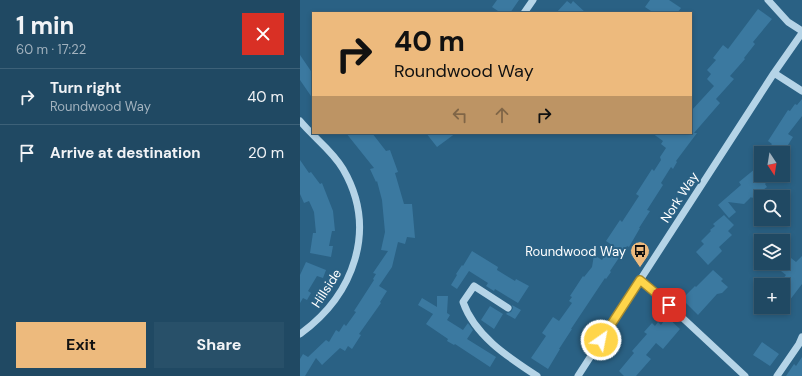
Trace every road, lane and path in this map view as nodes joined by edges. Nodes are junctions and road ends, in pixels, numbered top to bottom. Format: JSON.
{"nodes":[{"id":1,"x":533,"y":0,"type":"edge"},
{"id":2,"x":768,"y":0,"type":"edge"},
{"id":3,"x":525,"y":12,"type":"edge"},
{"id":4,"x":802,"y":32,"type":"edge"},
{"id":5,"x":774,"y":73,"type":"junction"},
{"id":6,"x":802,"y":91,"type":"edge"},
{"id":7,"x":300,"y":122,"type":"edge"},
{"id":8,"x":312,"y":134,"type":"edge"},
{"id":9,"x":312,"y":134,"type":"edge"},
{"id":10,"x":640,"y":280,"type":"junction"},
{"id":11,"x":508,"y":308,"type":"dead end"},
{"id":12,"x":300,"y":334,"type":"edge"},
{"id":13,"x":802,"y":336,"type":"edge"},
{"id":14,"x":537,"y":376,"type":"edge"},
{"id":15,"x":578,"y":376,"type":"edge"},
{"id":16,"x":745,"y":376,"type":"edge"},
{"id":17,"x":777,"y":376,"type":"edge"}],
"edges":[{"from":1,"to":3,"type":"street"},
{"from":2,"to":4,"type":"street"},
{"from":4,"to":5,"type":"street","name":"Nork Way"},
{"from":5,"to":6,"type":"street"},
{"from":5,"to":10,"type":"street","name":"Nork Way"},
{"from":7,"to":9,"type":"street","name":"Hillside"},
{"from":8,"to":12,"type":"street","name":"Hillside"},
{"from":10,"to":15,"type":"street","name":"Nork Way"},
{"from":10,"to":16,"type":"street"},
{"from":11,"to":14,"type":"street"},
{"from":13,"to":17,"type":"street"}]}
